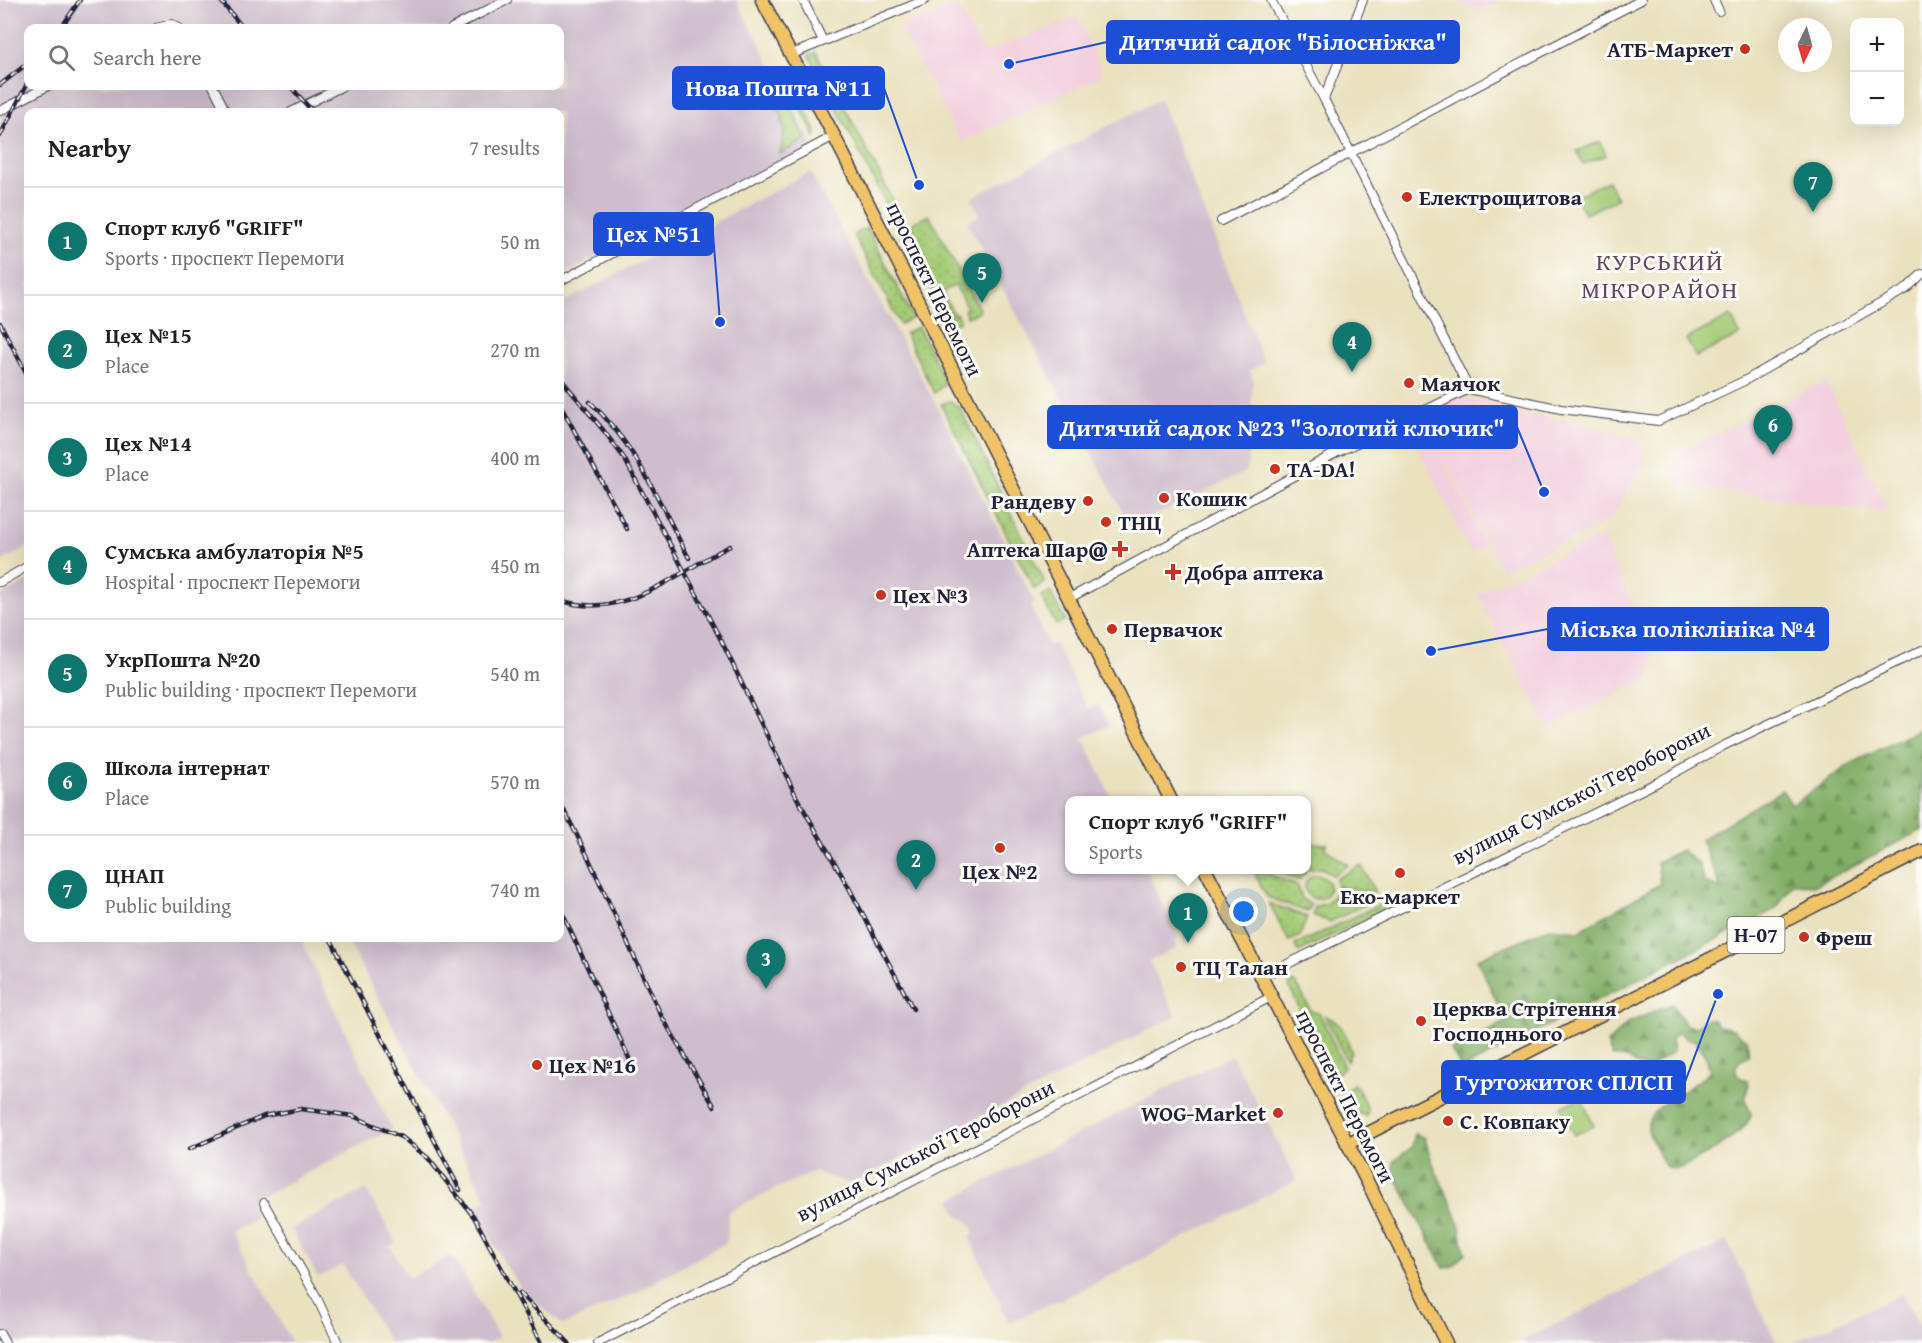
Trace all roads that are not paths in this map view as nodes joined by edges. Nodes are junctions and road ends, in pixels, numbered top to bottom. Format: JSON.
{"nodes":[{"id":1,"x":507,"y":0,"type":"edge"},
{"id":2,"x":762,"y":0,"type":"edge"},
{"id":3,"x":802,"y":0,"type":"edge"},
{"id":4,"x":925,"y":0,"type":"edge"},
{"id":5,"x":1271,"y":0,"type":"edge"},
{"id":6,"x":1363,"y":0,"type":"edge"},
{"id":7,"x":1641,"y":0,"type":"edge"},
{"id":8,"x":1714,"y":0,"type":"edge"},
{"id":9,"x":1719,"y":11,"type":"dead end"},
{"id":10,"x":460,"y":24,"type":"edge"},
{"id":11,"x":823,"y":41,"type":"junction"},
{"id":12,"x":790,"y":55,"type":"junction"},
{"id":13,"x":40,"y":90,"type":"edge"},
{"id":14,"x":215,"y":90,"type":"edge"},
{"id":15,"x":335,"y":90,"type":"edge"},
{"id":16,"x":1324,"y":99,"type":"junction"},
{"id":17,"x":224,"y":108,"type":"edge"},
{"id":18,"x":299,"y":108,"type":"edge"},
{"id":19,"x":0,"y":111,"type":"edge"},
{"id":20,"x":834,"y":136,"type":"junction"},
{"id":21,"x":1351,"y":152,"type":"junction"},
{"id":22,"x":1221,"y":221,"type":"dead end"},
{"id":23,"x":1922,"y":273,"type":"edge"},
{"id":24,"x":564,"y":278,"type":"edge"},
{"id":25,"x":1469,"y":389,"type":"junction"},
{"id":26,"x":24,"y":568,"type":"edge"},
{"id":27,"x":0,"y":582,"type":"edge"},
{"id":28,"x":1068,"y":598,"type":"junction"},
{"id":29,"x":1922,"y":650,"type":"edge"},
{"id":30,"x":1168,"y":796,"type":"edge"},
{"id":31,"x":1922,"y":851,"type":"edge"},
{"id":32,"x":1208,"y":874,"type":"edge"},
{"id":33,"x":1261,"y":976,"type":"junction"},
{"id":34,"x":1271,"y":997,"type":"junction"},
{"id":35,"x":1347,"y":1144,"type":"junction"},
{"id":36,"x":264,"y":1203,"type":"dead end"},
{"id":37,"x":0,"y":1334,"type":"edge"},
{"id":38,"x":5,"y":1343,"type":"edge"},
{"id":39,"x":338,"y":1343,"type":"edge"},
{"id":40,"x":598,"y":1343,"type":"edge"},
{"id":41,"x":1446,"y":1343,"type":"edge"}],
"edges":[{"from":1,"to":10,"type":"street"},
{"from":2,"to":12,"type":"main road","name":"проспект Перемоги"},
{"from":3,"to":11,"type":"street"},
{"from":4,"to":11,"type":"street"},
{"from":5,"to":16,"type":"street"},
{"from":6,"to":16,"type":"street"},
{"from":7,"to":21,"type":"street"},
{"from":8,"to":9,"type":"street"},
{"from":11,"to":12,"type":"street"},
{"from":12,"to":20,"type":"main road","name":"проспект Перемоги"},
{"from":13,"to":19,"type":"street"},
{"from":14,"to":17,"type":"street"},
{"from":15,"to":18,"type":"street"},
{"from":16,"to":21,"type":"street"},
{"from":20,"to":24,"type":"street"},
{"from":20,"to":28,"type":"main road","name":"проспект Перемоги"},
{"from":21,"to":22,"type":"street"},
{"from":21,"to":25,"type":"street"},
{"from":23,"to":25,"type":"street"},
{"from":25,"to":28,"type":"street"},
{"from":26,"to":27,"type":"street"},
{"from":28,"to":30,"type":"main road","name":"проспект Перемоги"},
{"from":29,"to":33,"type":"street","name":"вулиця Сумської Тероборони"},
{"from":31,"to":35,"type":"main road","number":"Н-07"},
{"from":32,"to":33,"type":"main road","name":"проспект Перемоги"},
{"from":33,"to":34,"type":"main road","name":"проспект Перемоги"},
{"from":34,"to":35,"type":"main road","name":"проспект Перемоги"},
{"from":34,"to":40,"type":"street","name":"вулиця Сумської Тероборони"},
{"from":35,"to":41,"type":"main road","name":"проспект Перемоги"},
{"from":36,"to":39,"type":"street"},
{"from":37,"to":38,"type":"street"}]}
